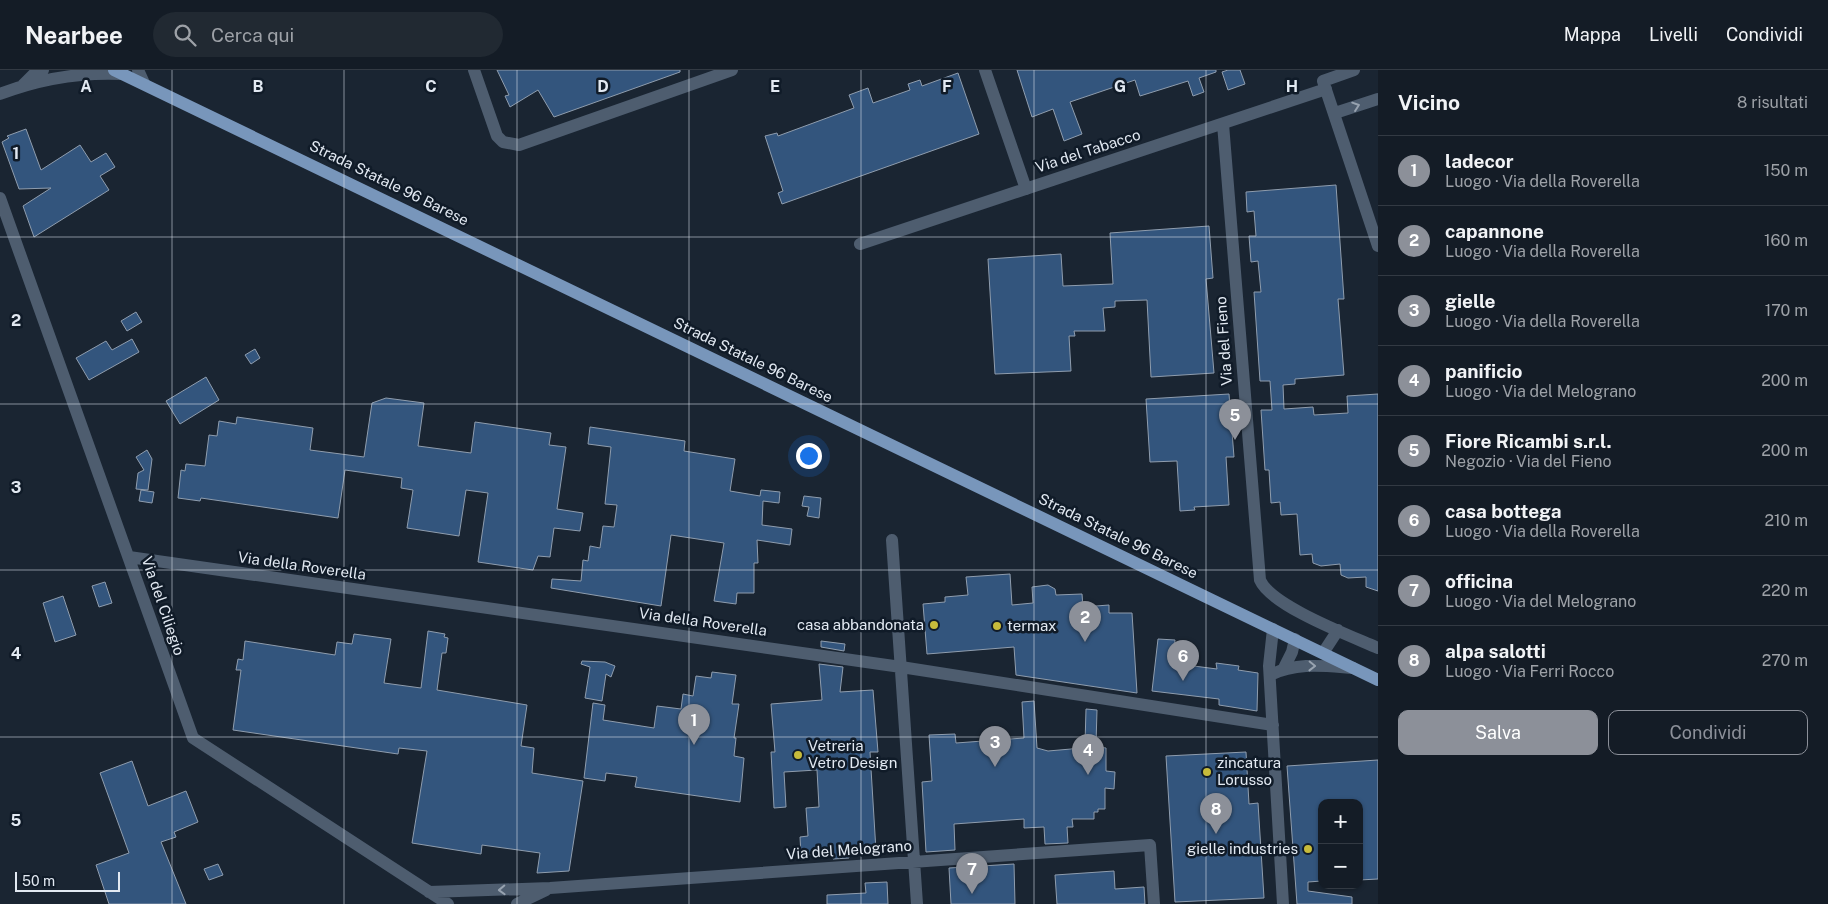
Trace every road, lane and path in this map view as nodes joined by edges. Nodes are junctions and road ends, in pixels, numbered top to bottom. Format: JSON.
{"nodes":[{"id":1,"x":138,"y":70,"type":"edge"},
{"id":2,"x":474,"y":70,"type":"edge"},
{"id":3,"x":732,"y":70,"type":"edge"},
{"id":4,"x":985,"y":70,"type":"edge"},
{"id":5,"x":1354,"y":70,"type":"edge"},
{"id":6,"x":37,"y":71,"type":"edge"},
{"id":7,"x":75,"y":72,"type":"edge"},
{"id":8,"x":118,"y":72,"type":"edge"},
{"id":9,"x":144,"y":83,"type":"junction"},
{"id":10,"x":23,"y":85,"type":"junction"},
{"id":11,"x":1325,"y":85,"type":"junction"},
{"id":12,"x":0,"y":94,"type":"edge"},
{"id":13,"x":1378,"y":99,"type":"edge"},
{"id":14,"x":1334,"y":113,"type":"junction"},
{"id":15,"x":1223,"y":124,"type":"junction"},
{"id":16,"x":1026,"y":189,"type":"junction"},
{"id":17,"x":0,"y":198,"type":"edge"},
{"id":18,"x":860,"y":244,"type":"dead end"},
{"id":19,"x":1378,"y":246,"type":"edge"},
{"id":20,"x":892,"y":540,"type":"dead end"},
{"id":21,"x":129,"y":558,"type":"junction"},
{"id":22,"x":1274,"y":629,"type":"junction"},
{"id":23,"x":1338,"y":630,"type":"junction"},
{"id":24,"x":1295,"y":639,"type":"junction"},
{"id":25,"x":1378,"y":648,"type":"edge"},
{"id":26,"x":1323,"y":653,"type":"junction"},
{"id":27,"x":901,"y":666,"type":"junction"},
{"id":28,"x":1284,"y":668,"type":"junction"},
{"id":29,"x":1355,"y":668,"type":"junction"},
{"id":30,"x":1270,"y":675,"type":"junction"},
{"id":31,"x":1378,"y":680,"type":"edge"},
{"id":32,"x":1272,"y":725,"type":"junction"},
{"id":33,"x":914,"y":861,"type":"junction"},
{"id":34,"x":550,"y":888,"type":"junction"},
{"id":35,"x":429,"y":892,"type":"junction"},
{"id":36,"x":536,"y":899,"type":"edge"},
{"id":37,"x":448,"y":904,"type":"edge"},
{"id":38,"x":517,"y":904,"type":"edge"},
{"id":39,"x":917,"y":904,"type":"edge"},
{"id":40,"x":1154,"y":904,"type":"edge"},
{"id":41,"x":1283,"y":904,"type":"edge"}],
"edges":[{"from":1,"to":9,"type":"street"},
{"from":2,"to":3,"type":"street"},
{"from":4,"to":16,"type":"street"},
{"from":5,"to":11,"type":"street","name":"Via del Tabacco"},
{"from":6,"to":10,"type":"street"},
{"from":7,"to":8,"type":"street"},
{"from":7,"to":10,"type":"street"},
{"from":8,"to":9,"type":"main road","name":"Strada Statale 96 Barese"},
{"from":9,"to":22,"type":"main road","name":"Strada Statale 96 Barese"},
{"from":10,"to":12,"type":"street"},
{"from":11,"to":14,"type":"street"},
{"from":11,"to":15,"type":"street","name":"Via del Tabacco"},
{"from":14,"to":13,"type":"street","one_way":true},
{"from":14,"to":19,"type":"street"},
{"from":15,"to":16,"type":"street","name":"Via del Tabacco"},
{"from":15,"to":23,"type":"street","name":"Via del Fieno"},
{"from":16,"to":18,"type":"street","name":"Via del Tabacco"},
{"from":17,"to":21,"type":"street","name":"Via del Ciliegio"},
{"from":20,"to":27,"type":"street"},
{"from":21,"to":27,"type":"street","name":"Via della Roverella"},
{"from":21,"to":35,"type":"street","name":"Via del Ciliegio"},
{"from":22,"to":24,"type":"main road","name":"Strada Statale 96 Barese"},
{"from":22,"to":30,"type":"street"},
{"from":23,"to":25,"type":"street","name":"Via del Fieno"},
{"from":23,"to":26,"type":"street"},
{"from":24,"to":26,"type":"main road","name":"Strada Statale 96 Barese"},
{"from":24,"to":28,"type":"street"},
{"from":26,"to":29,"type":"main road","name":"Strada Statale 96 Barese"},
{"from":27,"to":32,"type":"street","name":"Via della Roverella"},
{"from":27,"to":33,"type":"street"},
{"from":28,"to":29,"type":"street","one_way":true},
{"from":28,"to":30,"type":"street"},
{"from":29,"to":31,"type":"main road","name":"Strada Statale 96 Barese"},
{"from":30,"to":32,"type":"street"},
{"from":32,"to":41,"type":"street"},
{"from":33,"to":34,"type":"street","name":"Via del Melograno"},
{"from":33,"to":39,"type":"street"},
{"from":33,"to":40,"type":"street","name":"Via del Melograno"},
{"from":34,"to":35,"type":"street","name":"Via del Melograno","one_way":true},
{"from":34,"to":36,"type":"street"},
{"from":35,"to":37,"type":"street","name":"Via del Ciliegio"},
{"from":36,"to":38,"type":"street"}]}
